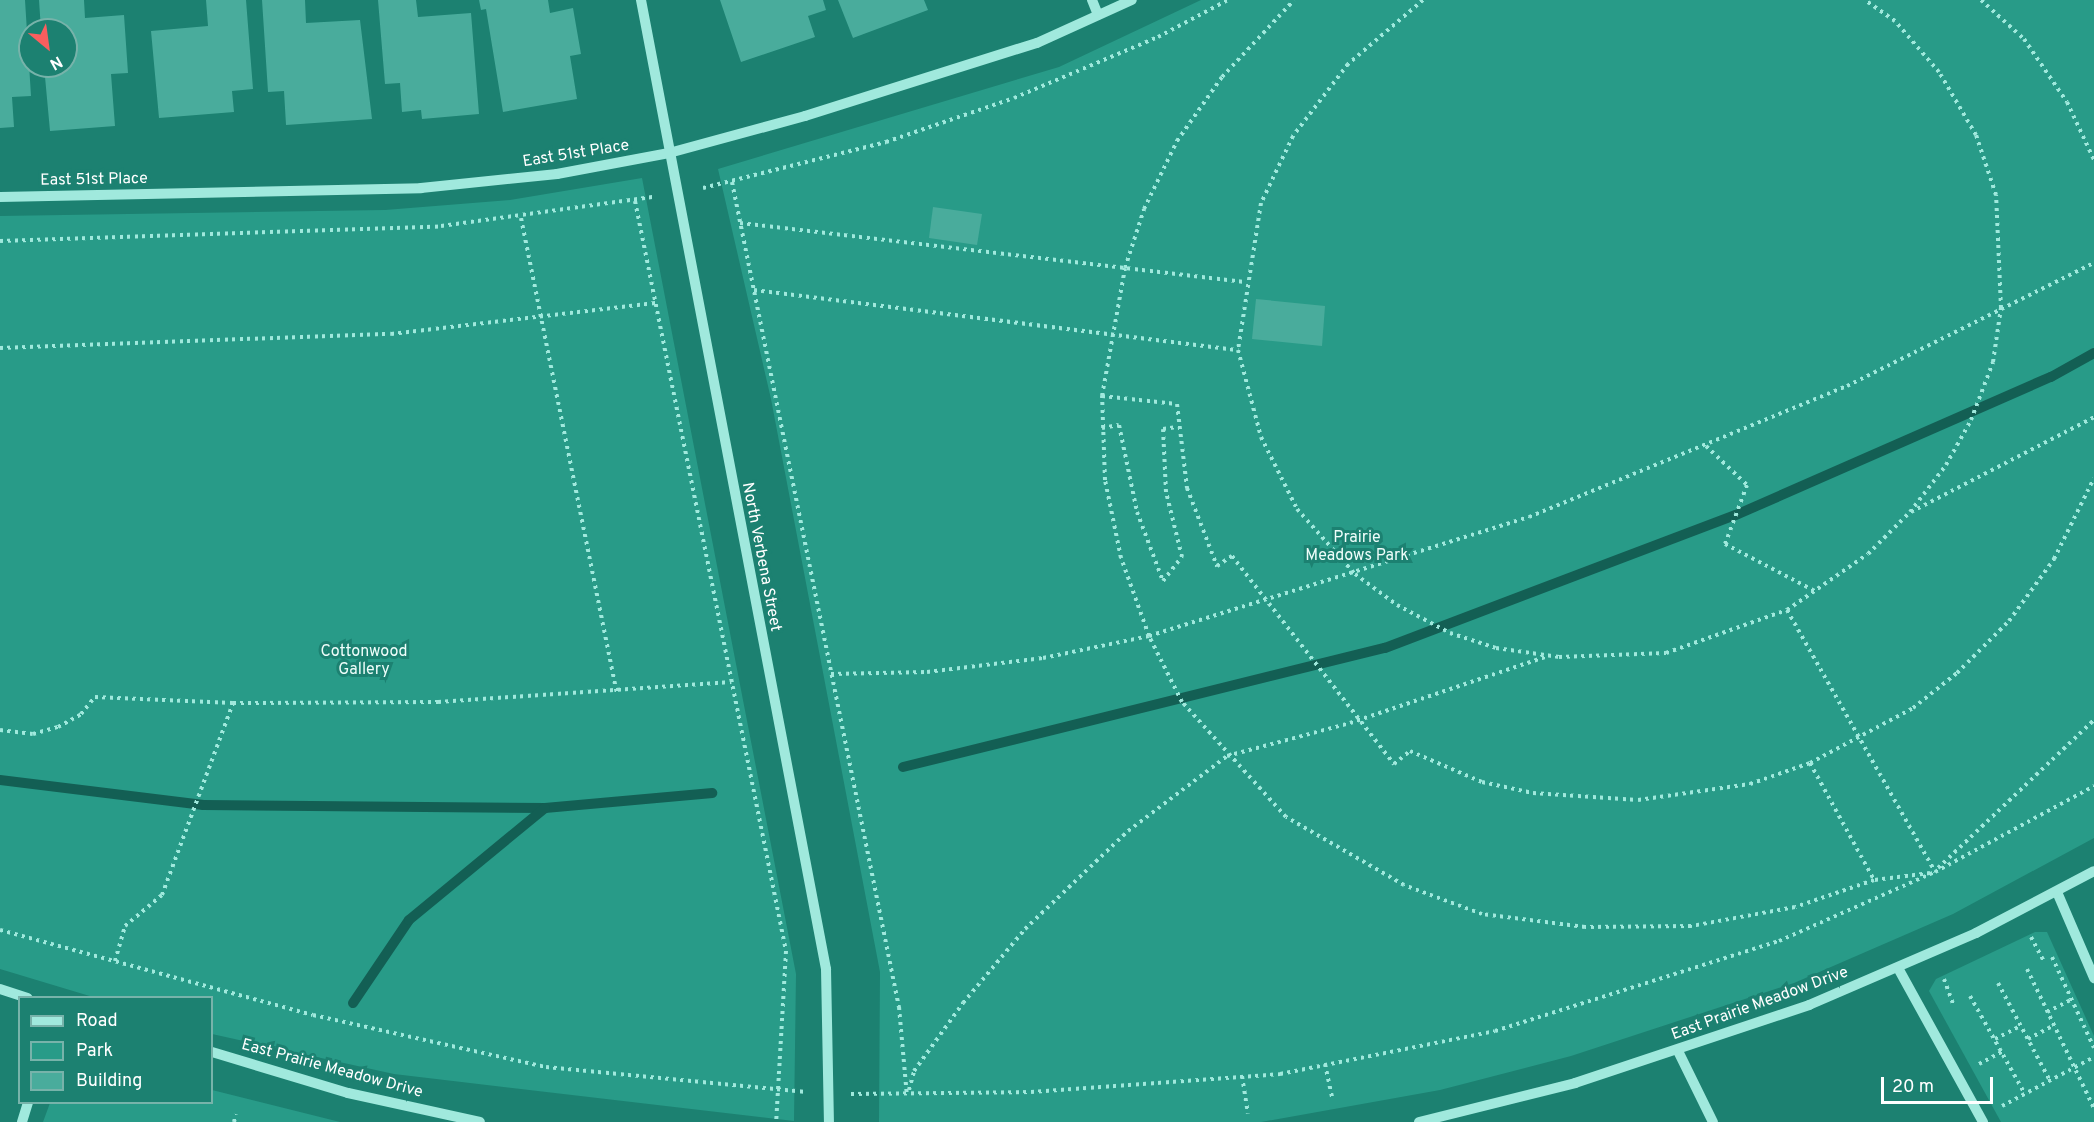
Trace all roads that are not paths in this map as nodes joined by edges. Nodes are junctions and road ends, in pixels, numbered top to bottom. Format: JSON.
{"nodes":[{"id":1,"x":641,"y":0,"type":"edge"},
{"id":2,"x":1092,"y":0,"type":"edge"},
{"id":3,"x":1132,"y":0,"type":"edge"},
{"id":4,"x":1098,"y":15,"type":"junction"},
{"id":5,"x":669,"y":153,"type":"junction"},
{"id":6,"x":0,"y":197,"type":"edge"},
{"id":7,"x":2094,"y":871,"type":"edge"},
{"id":8,"x":2057,"y":892,"type":"junction"},
{"id":9,"x":1898,"y":969,"type":"junction"},
{"id":10,"x":2094,"y":978,"type":"edge"},
{"id":11,"x":0,"y":989,"type":"edge"},
{"id":12,"x":21,"y":996,"type":"edge"},
{"id":13,"x":1678,"y":1051,"type":"junction"},
{"id":14,"x":213,"y":1052,"type":"edge"},
{"id":15,"x":27,"y":1104,"type":"edge"},
{"id":16,"x":22,"y":1122,"type":"edge"},
{"id":17,"x":480,"y":1122,"type":"edge"},
{"id":18,"x":829,"y":1122,"type":"edge"},
{"id":19,"x":1419,"y":1122,"type":"edge"},
{"id":20,"x":1713,"y":1122,"type":"edge"},
{"id":21,"x":1983,"y":1122,"type":"edge"}],
"edges":[{"from":1,"to":5,"type":"street","name":"North Verbena Street"},
{"from":2,"to":4,"type":"street"},
{"from":3,"to":4,"type":"street","name":"East 51st Place"},
{"from":4,"to":5,"type":"street","name":"East 51st Place"},
{"from":5,"to":6,"type":"street","name":"East 51st Place"},
{"from":5,"to":18,"type":"street","name":"North Verbena Street"},
{"from":7,"to":8,"type":"street","name":"East Prairie Meadow Drive"},
{"from":8,"to":9,"type":"street","name":"East Prairie Meadow Drive"},
{"from":8,"to":10,"type":"street"},
{"from":9,"to":13,"type":"street","name":"East Prairie Meadow Drive"},
{"from":9,"to":21,"type":"street"},
{"from":11,"to":12,"type":"street"},
{"from":13,"to":19,"type":"street","name":"East Prairie Meadow Drive"},
{"from":13,"to":20,"type":"street"},
{"from":14,"to":17,"type":"street","name":"East Prairie Meadow Drive"},
{"from":15,"to":16,"type":"street"}]}
